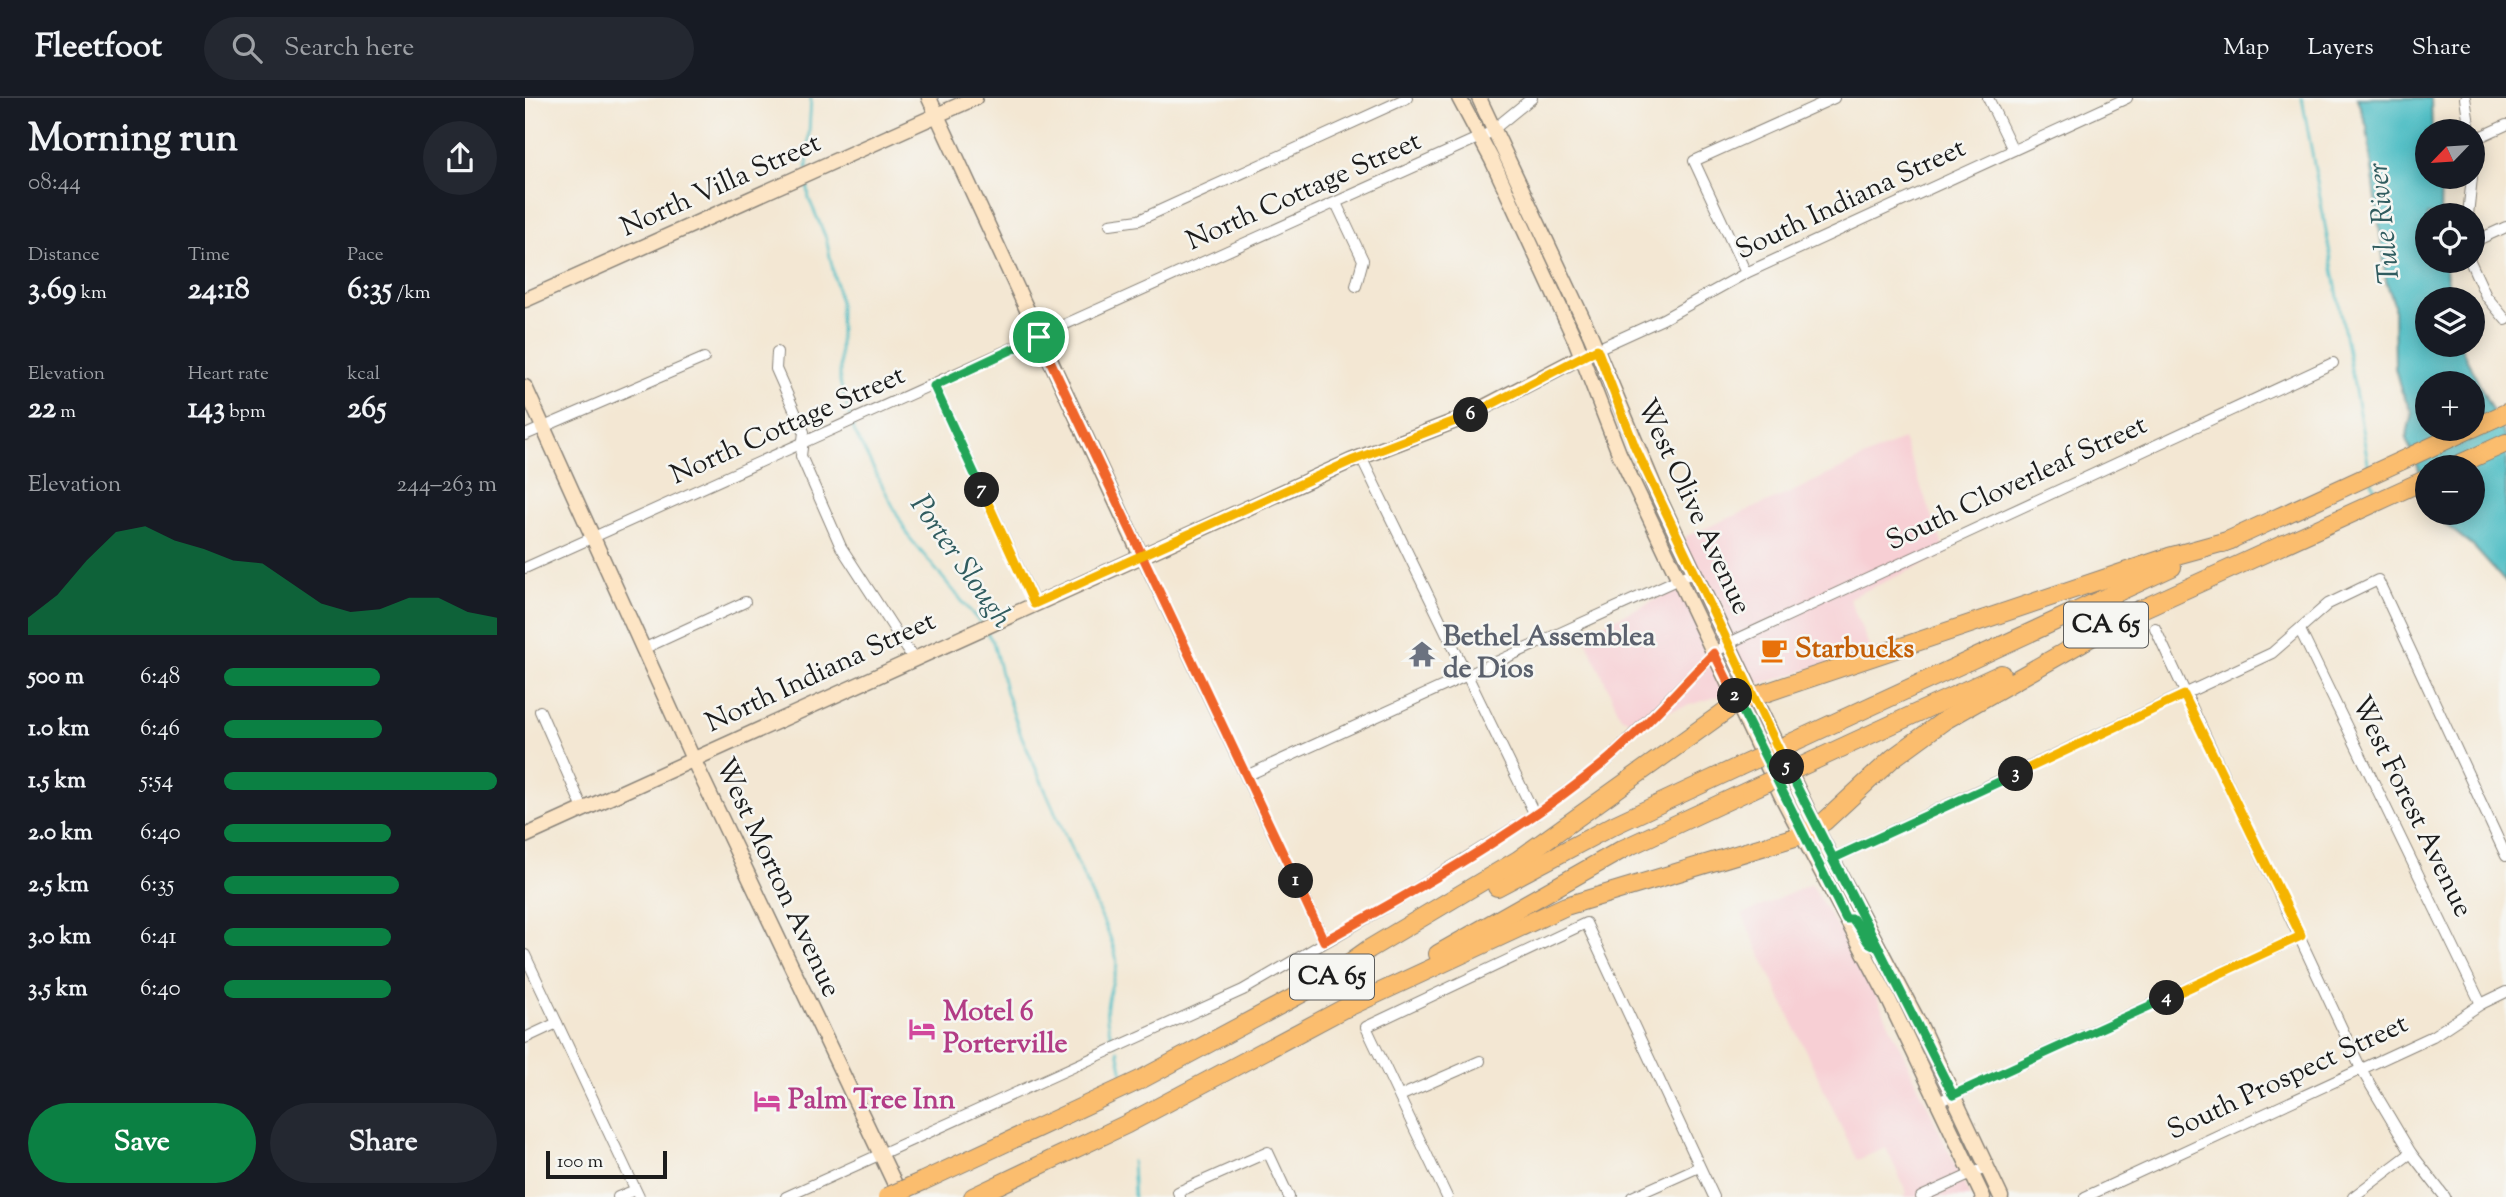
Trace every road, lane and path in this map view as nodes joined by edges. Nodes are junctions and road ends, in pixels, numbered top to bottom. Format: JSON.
{"nodes":[{"id":1,"x":929,"y":98,"type":"edge"},
{"id":2,"x":975,"y":98,"type":"edge"},
{"id":3,"x":1407,"y":98,"type":"edge"},
{"id":4,"x":1459,"y":98,"type":"edge"},
{"id":5,"x":1479,"y":98,"type":"edge"},
{"id":6,"x":1532,"y":98,"type":"edge"},
{"id":7,"x":1834,"y":98,"type":"edge"},
{"id":8,"x":1989,"y":98,"type":"edge"},
{"id":9,"x":2127,"y":98,"type":"edge"},
{"id":10,"x":2465,"y":98,"type":"edge"},
{"id":11,"x":937,"y":115,"type":"junction"},
{"id":12,"x":2468,"y":119,"type":"edge"},
{"id":13,"x":2506,"y":125,"type":"edge"},
{"id":14,"x":1489,"y":133,"type":"junction"},
{"id":15,"x":2485,"y":135,"type":"edge"},
{"id":16,"x":2013,"y":150,"type":"junction"},
{"id":17,"x":1336,"y":203,"type":"junction"},
{"id":18,"x":1110,"y":223,"type":"dead end"},
{"id":19,"x":2506,"y":227,"type":"edge"},
{"id":20,"x":2485,"y":237,"type":"edge"},
{"id":21,"x":1746,"y":273,"type":"junction"},
{"id":22,"x":2475,"y":273,"type":"edge"},
{"id":23,"x":1356,"y":286,"type":"dead end"},
{"id":24,"x":525,"y":300,"type":"edge"},
{"id":25,"x":2506,"y":320,"type":"edge"},
{"id":26,"x":1039,"y":337,"type":"junction"},
{"id":27,"x":1597,"y":349,"type":"junction"},
{"id":28,"x":777,"y":352,"type":"dead end"},
{"id":29,"x":1582,"y":356,"type":"junction"},
{"id":30,"x":704,"y":358,"type":"dead end"},
{"id":31,"x":2333,"y":363,"type":"dead end"},
{"id":32,"x":934,"y":386,"type":"junction"},
{"id":33,"x":525,"y":387,"type":"edge"},
{"id":34,"x":2506,"y":413,"type":"edge"},
{"id":35,"x":2485,"y":422,"type":"edge"},
{"id":36,"x":543,"y":428,"type":"junction"},
{"id":37,"x":525,"y":435,"type":"edge"},
{"id":38,"x":2443,"y":441,"type":"edge"},
{"id":39,"x":2506,"y":443,"type":"edge"},
{"id":40,"x":803,"y":445,"type":"junction"},
{"id":41,"x":2480,"y":455,"type":"edge"},
{"id":42,"x":1361,"y":457,"type":"junction"},
{"id":43,"x":2415,"y":484,"type":"edge"},
{"id":44,"x":593,"y":538,"type":"junction"},
{"id":45,"x":2231,"y":540,"type":"junction"},
{"id":46,"x":1141,"y":556,"type":"junction"},
{"id":47,"x":525,"y":568,"type":"edge"},
{"id":48,"x":1694,"y":572,"type":"junction"},
{"id":49,"x":1679,"y":579,"type":"junction"},
{"id":50,"x":745,"y":602,"type":"dead end"},
{"id":51,"x":1034,"y":604,"type":"junction"},
{"id":52,"x":2139,"y":610,"type":"junction"},
{"id":53,"x":2155,"y":628,"type":"dead end"},
{"id":54,"x":2300,"y":630,"type":"junction"},
{"id":55,"x":1721,"y":648,"type":"junction"},
{"id":56,"x":643,"y":649,"type":"junction"},
{"id":57,"x":913,"y":658,"type":"junction"},
{"id":58,"x":1465,"y":676,"type":"junction"},
{"id":59,"x":2184,"y":695,"type":"junction"},
{"id":60,"x":1745,"y":699,"type":"junction"},
{"id":61,"x":540,"y":710,"type":"dead end"},
{"id":62,"x":693,"y":759,"type":"junction"},
{"id":63,"x":1246,"y":776,"type":"junction"},
{"id":64,"x":584,"y":811,"type":"junction"},
{"id":65,"x":1535,"y":815,"type":"junction"},
{"id":66,"x":1809,"y":831,"type":"junction"},
{"id":67,"x":525,"y":836,"type":"edge"},
{"id":68,"x":2506,"y":856,"type":"edge"},
{"id":69,"x":1832,"y":859,"type":"junction"},
{"id":70,"x":1846,"y":919,"type":"junction"},
{"id":71,"x":2301,"y":936,"type":"junction"},
{"id":72,"x":1324,"y":941,"type":"junction"},
{"id":73,"x":1879,"y":948,"type":"junction"},
{"id":74,"x":525,"y":955,"type":"edge"},
{"id":75,"x":1324,"y":981,"type":"junction"},
{"id":76,"x":2506,"y":992,"type":"edge"},
{"id":77,"x":2481,"y":1004,"type":"junction"},
{"id":78,"x":1346,"y":1008,"type":"junction"},
{"id":79,"x":557,"y":1023,"type":"junction"},
{"id":80,"x":525,"y":1038,"type":"edge"},
{"id":81,"x":1480,"y":1061,"type":"dead end"},
{"id":82,"x":2361,"y":1069,"type":"junction"},
{"id":83,"x":1953,"y":1095,"type":"junction"},
{"id":84,"x":1400,"y":1096,"type":"junction"},
{"id":85,"x":1938,"y":1102,"type":"junction"},
{"id":86,"x":2411,"y":1153,"type":"junction"},
{"id":87,"x":880,"y":1155,"type":"junction"},
{"id":88,"x":1699,"y":1167,"type":"junction"},
{"id":89,"x":1987,"y":1167,"type":"junction"},
{"id":90,"x":1972,"y":1174,"type":"junction"},
{"id":91,"x":637,"y":1193,"type":"edge"},
{"id":92,"x":1179,"y":1195,"type":"edge"},
{"id":93,"x":618,"y":1197,"type":"edge"},
{"id":94,"x":786,"y":1197,"type":"edge"},
{"id":95,"x":887,"y":1197,"type":"edge"},
{"id":96,"x":901,"y":1197,"type":"edge"},
{"id":97,"x":973,"y":1197,"type":"edge"},
{"id":98,"x":1289,"y":1197,"type":"edge"},
{"id":99,"x":1447,"y":1197,"type":"edge"},
{"id":100,"x":1632,"y":1197,"type":"edge"},
{"id":101,"x":1714,"y":1197,"type":"edge"},
{"id":102,"x":1921,"y":1197,"type":"edge"},
{"id":103,"x":1983,"y":1197,"type":"edge"},
{"id":104,"x":2001,"y":1197,"type":"edge"},
{"id":105,"x":2085,"y":1197,"type":"edge"},
{"id":106,"x":2353,"y":1197,"type":"edge"},
{"id":107,"x":2445,"y":1197,"type":"edge"}],
"edges":[{"from":1,"to":11,"type":"main road"},
{"from":2,"to":11,"type":"main road","name":"North Villa Street"},
{"from":3,"to":18,"type":"street"},
{"from":4,"to":14,"type":"main road","name":"West Olive Avenue"},
{"from":5,"to":14,"type":"main road","name":"West Olive Avenue"},
{"from":6,"to":14,"type":"street","name":"North Cottage Street"},
{"from":7,"to":21,"type":"street"},
{"from":8,"to":16,"type":"street"},
{"from":9,"to":16,"type":"street","name":"South Indiana Street"},
{"from":10,"to":12,"type":"street"},
{"from":11,"to":24,"type":"main road","name":"North Villa Street"},
{"from":11,"to":26,"type":"main road"},
{"from":13,"to":15,"type":"street"},
{"from":14,"to":17,"type":"street","name":"North Cottage Street"},
{"from":14,"to":27,"type":"main road","name":"West Olive Avenue"},
{"from":14,"to":29,"type":"main road","name":"West Olive Avenue"},
{"from":16,"to":21,"type":"street","name":"South Indiana Street"},
{"from":17,"to":23,"type":"street"},
{"from":17,"to":26,"type":"street","name":"North Cottage Street"},
{"from":19,"to":20,"type":"street"},
{"from":21,"to":27,"type":"street","name":"South Indiana Street"},
{"from":22,"to":25,"type":"street"},
{"from":26,"to":32,"type":"street","name":"North Cottage Street"},
{"from":26,"to":46,"type":"main road"},
{"from":27,"to":29,"type":"main road","name":"North Indiana Street"},
{"from":27,"to":48,"type":"main road","name":"West Olive Avenue"},
{"from":28,"to":40,"type":"street"},
{"from":29,"to":42,"type":"main road","name":"North Indiana Street"},
{"from":29,"to":49,"type":"main road","name":"West Olive Avenue"},
{"from":30,"to":36,"type":"street"},
{"from":31,"to":55,"type":"street","name":"South Cloverleaf Street"},
{"from":32,"to":40,"type":"street","name":"North Cottage Street"},
{"from":32,"to":51,"type":"street"},
{"from":33,"to":36,"type":"main road","name":"West Morton Avenue"},
{"from":34,"to":35,"type":"highway","number":"CA 65"},
{"from":36,"to":37,"type":"street"},
{"from":36,"to":44,"type":"main road","name":"West Morton Avenue"},
{"from":38,"to":45,"type":"highway","number":"CA 65"},
{"from":39,"to":41,"type":"highway"},
{"from":40,"to":44,"type":"street","name":"North Cottage Street"},
{"from":40,"to":57,"type":"street"},
{"from":42,"to":46,"type":"main road","name":"North Indiana Street"},
{"from":42,"to":58,"type":"street"},
{"from":43,"to":52,"type":"highway","number":"CA 65"},
{"from":44,"to":47,"type":"street","name":"North Cottage Street"},
{"from":44,"to":56,"type":"main road","name":"West Morton Avenue"},
{"from":45,"to":60,"type":"highway"},
{"from":45,"to":75,"type":"highway","number":"CA 65","bridge":true},
{"from":46,"to":51,"type":"main road","name":"North Indiana Street"},
{"from":46,"to":63,"type":"street"},
{"from":48,"to":49,"type":"street"},
{"from":48,"to":55,"type":"main road","name":"West Olive Avenue"},
{"from":49,"to":55,"type":"main road","name":"West Olive Avenue"},
{"from":49,"to":58,"type":"street"},
{"from":50,"to":56,"type":"street"},
{"from":51,"to":57,"type":"main road","name":"North Indiana Street"},
{"from":52,"to":66,"type":"highway"},
{"from":52,"to":78,"type":"highway","number":"CA 65","bridge":true},
{"from":53,"to":59,"type":"street"},
{"from":54,"to":59,"type":"street"},
{"from":54,"to":68,"type":"street"},
{"from":54,"to":77,"type":"street","name":"West Forest Avenue"},
{"from":55,"to":60,"type":"main road","name":"West Olive Avenue"},
{"from":55,"to":65,"type":"street"},
{"from":56,"to":62,"type":"main road","name":"West Morton Avenue"},
{"from":57,"to":62,"type":"main road","name":"North Indiana Street"},
{"from":58,"to":63,"type":"street"},
{"from":58,"to":65,"type":"street"},
{"from":59,"to":69,"type":"street"},
{"from":59,"to":71,"type":"street"},
{"from":60,"to":66,"type":"main road","name":"West Olive Avenue"},
{"from":60,"to":75,"type":"highway"},
{"from":61,"to":64,"type":"street"},
{"from":62,"to":64,"type":"main road","name":"North Indiana Street"},
{"from":62,"to":87,"type":"main road","name":"West Morton Avenue"},
{"from":63,"to":72,"type":"street"},
{"from":64,"to":67,"type":"main road","name":"North Indiana Street"},
{"from":65,"to":72,"type":"street"},
{"from":66,"to":69,"type":"main road","name":"West Olive Avenue"},
{"from":66,"to":70,"type":"main road","name":"West Olive Avenue"},
{"from":66,"to":78,"type":"highway"},
{"from":69,"to":73,"type":"main road","name":"West Olive Avenue"},
{"from":70,"to":73,"type":"main road"},
{"from":70,"to":85,"type":"main road","name":"West Olive Avenue"},
{"from":71,"to":82,"type":"street"},
{"from":71,"to":83,"type":"street"},
{"from":72,"to":87,"type":"street"},
{"from":73,"to":83,"type":"main road","name":"West Olive Avenue"},
{"from":74,"to":79,"type":"street"},
{"from":75,"to":95,"type":"highway","number":"CA 65","bridge":true},
{"from":76,"to":77,"type":"street","name":"South Prospect Street"},
{"from":77,"to":82,"type":"street","name":"South Prospect Street"},
{"from":78,"to":97,"type":"highway","number":"CA 65"},
{"from":79,"to":80,"type":"street"},
{"from":79,"to":91,"type":"street"},
{"from":81,"to":84,"type":"street"},
{"from":82,"to":86,"type":"street"},
{"from":82,"to":105,"type":"street","name":"South Prospect Street"},
{"from":83,"to":85,"type":"street"},
{"from":83,"to":89,"type":"main road","name":"West Olive Avenue"},
{"from":84,"to":88,"type":"street"},
{"from":84,"to":99,"type":"street"},
{"from":85,"to":90,"type":"main road","name":"West Olive Avenue"},
{"from":86,"to":106,"type":"street"},
{"from":86,"to":107,"type":"street"},
{"from":87,"to":94,"type":"street"},
{"from":87,"to":96,"type":"main road","name":"West Morton Avenue"},
{"from":88,"to":100,"type":"street"},
{"from":88,"to":101,"type":"street"},
{"from":89,"to":90,"type":"street"},
{"from":89,"to":104,"type":"main road","name":"West Olive Avenue"},
{"from":90,"to":102,"type":"street"},
{"from":90,"to":103,"type":"main road","name":"West Olive Avenue"},
{"from":91,"to":93,"type":"street"},
{"from":92,"to":98,"type":"street"}]}
